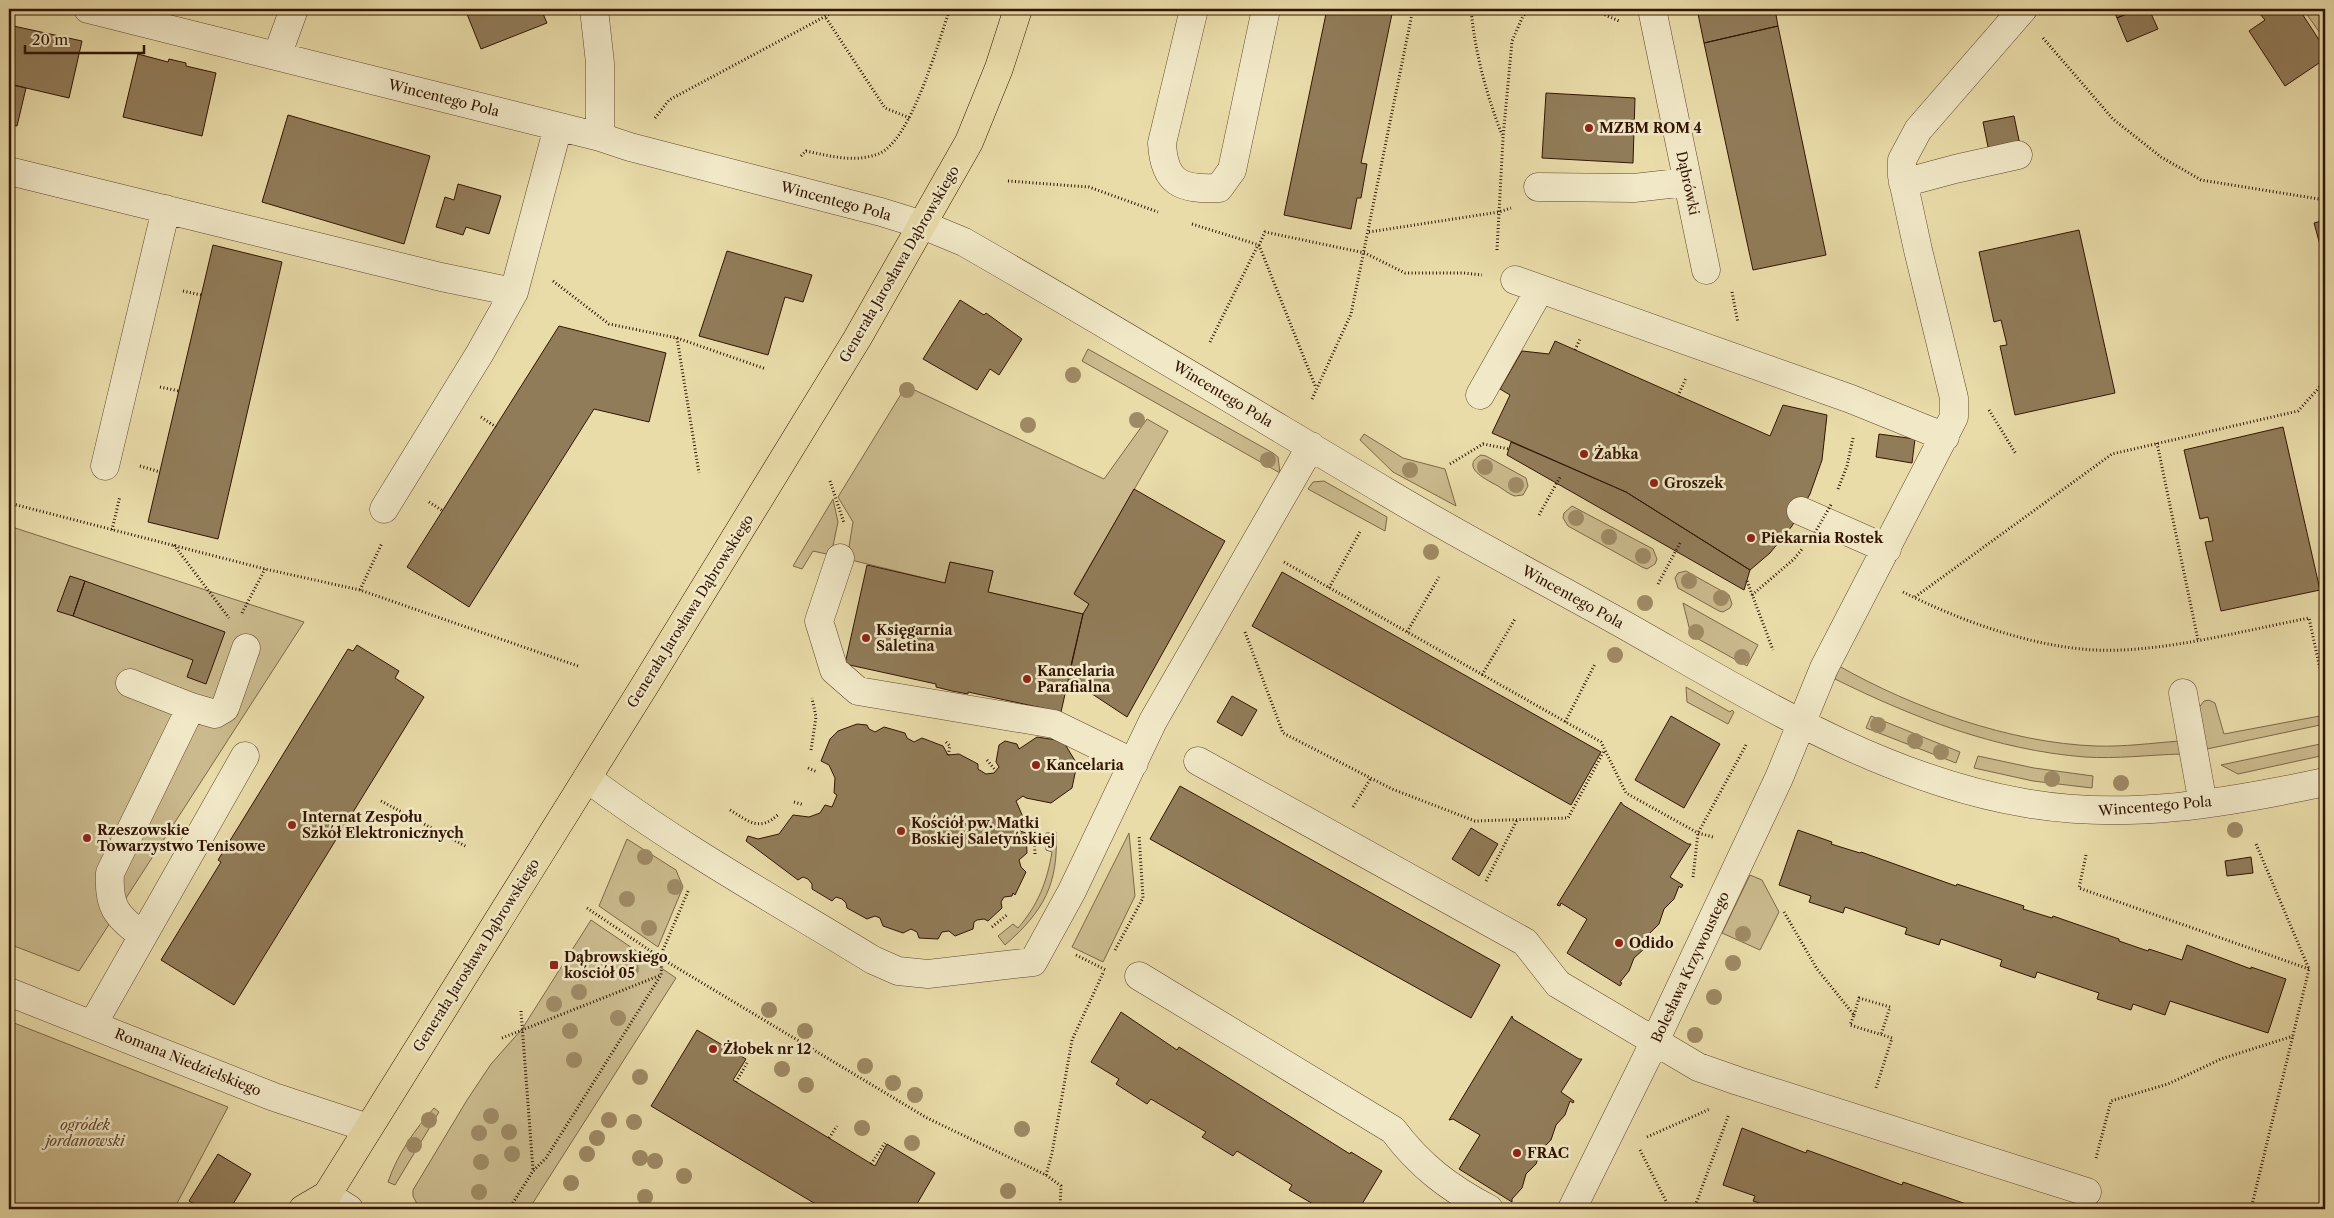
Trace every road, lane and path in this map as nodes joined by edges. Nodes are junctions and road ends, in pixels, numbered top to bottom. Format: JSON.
{"nodes":[{"id":1,"x":88,"y":9,"type":"edge"},
{"id":2,"x":294,"y":9,"type":"edge"},
{"id":3,"x":594,"y":9,"type":"edge"},
{"id":4,"x":839,"y":9,"type":"edge"},
{"id":5,"x":950,"y":9,"type":"edge"},
{"id":6,"x":1018,"y":9,"type":"edge"},
{"id":7,"x":1194,"y":9,"type":"edge"},
{"id":8,"x":1266,"y":9,"type":"edge"},
{"id":9,"x":1413,"y":9,"type":"edge"},
{"id":10,"x":1471,"y":9,"type":"edge"},
{"id":11,"x":1530,"y":9,"type":"edge"},
{"id":12,"x":1652,"y":9,"type":"edge"},
{"id":13,"x":2021,"y":11,"type":"edge"},
{"id":14,"x":826,"y":18,"type":"junction"},
{"id":15,"x":277,"y":56,"type":"junction"},
{"id":16,"x":910,"y":118,"type":"junction"},
{"id":17,"x":558,"y":127,"type":"junction"},
{"id":18,"x":600,"y":137,"type":"junction"},
{"id":19,"x":1503,"y":138,"type":"junction"},
{"id":20,"x":630,"y":147,"type":"junction"},
{"id":21,"x":2018,"y":155,"type":"dead end"},
{"id":22,"x":799,"y":159,"type":"dead end"},
{"id":23,"x":9,"y":171,"type":"edge"},
{"id":24,"x":1008,"y":181,"type":"dead end"},
{"id":25,"x":1687,"y":182,"type":"junction"},
{"id":26,"x":1904,"y":184,"type":"junction"},
{"id":27,"x":1538,"y":187,"type":"joint"},
{"id":28,"x":2325,"y":200,"type":"edge"},
{"id":29,"x":166,"y":209,"type":"junction"},
{"id":30,"x":1499,"y":212,"type":"junction"},
{"id":31,"x":1167,"y":216,"type":"dead end"},
{"id":32,"x":1185,"y":222,"type":"dead end"},
{"id":33,"x":923,"y":225,"type":"junction"},
{"id":34,"x":1369,"y":232,"type":"junction"},
{"id":35,"x":1259,"y":245,"type":"junction"},
{"id":36,"x":1365,"y":253,"type":"junction"},
{"id":37,"x":525,"y":260,"type":"junction"},
{"id":38,"x":1706,"y":270,"type":"dead end"},
{"id":39,"x":1517,"y":282,"type":"junction"},
{"id":40,"x":178,"y":290,"type":"dead end"},
{"id":41,"x":514,"y":292,"type":"junction"},
{"id":42,"x":201,"y":295,"type":"dead end"},
{"id":43,"x":677,"y":338,"type":"junction"},
{"id":44,"x":1210,"y":342,"type":"dead end"},
{"id":45,"x":766,"y":369,"type":"dead end"},
{"id":46,"x":2325,"y":382,"type":"edge"},
{"id":47,"x":155,"y":386,"type":"dead end"},
{"id":48,"x":1316,"y":389,"type":"junction"},
{"id":49,"x":179,"y":391,"type":"dead end"},
{"id":50,"x":1480,"y":395,"type":"dead end"},
{"id":51,"x":1312,"y":399,"type":"dead end"},
{"id":52,"x":1989,"y":409,"type":"dead end"},
{"id":53,"x":1853,"y":433,"type":"dead end"},
{"id":54,"x":1945,"y":437,"type":"junction"},
{"id":55,"x":2157,"y":443,"type":"junction"},
{"id":56,"x":1311,"y":446,"type":"junction"},
{"id":57,"x":1509,"y":449,"type":"dead end"},
{"id":58,"x":2016,"y":454,"type":"dead end"},
{"id":59,"x":1450,"y":464,"type":"dead end"},
{"id":60,"x":105,"y":466,"type":"dead end"},
{"id":61,"x":699,"y":473,"type":"dead end"},
{"id":62,"x":1560,"y":477,"type":"dead end"},
{"id":63,"x":830,"y":481,"type":"dead end"},
{"id":64,"x":1840,"y":484,"type":"dead end"},
{"id":65,"x":9,"y":503,"type":"edge"},
{"id":66,"x":1832,"y":503,"type":"dead end"},
{"id":67,"x":384,"y":509,"type":"dead end"},
{"id":68,"x":1801,"y":511,"type":"dead end"},
{"id":69,"x":1539,"y":515,"type":"dead end"},
{"id":70,"x":1361,"y":530,"type":"dead end"},
{"id":71,"x":386,"y":536,"type":"dead end"},
{"id":72,"x":1680,"y":544,"type":"dead end"},
{"id":73,"x":174,"y":545,"type":"junction"},
{"id":74,"x":1887,"y":549,"type":"junction"},
{"id":75,"x":840,"y":558,"type":"joint"},
{"id":76,"x":1277,"y":558,"type":"dead end"},
{"id":77,"x":266,"y":569,"type":"junction"},
{"id":78,"x":1439,"y":577,"type":"dead end"},
{"id":79,"x":1747,"y":581,"type":"dead end"},
{"id":80,"x":1658,"y":584,"type":"dead end"},
{"id":81,"x":1328,"y":588,"type":"junction"},
{"id":82,"x":1897,"y":588,"type":"dead end"},
{"id":83,"x":360,"y":590,"type":"junction"},
{"id":84,"x":1752,"y":595,"type":"junction"},
{"id":85,"x":1915,"y":597,"type":"junction"},
{"id":86,"x":1515,"y":619,"type":"dead end"},
{"id":87,"x":1241,"y":622,"type":"dead end"},
{"id":88,"x":1407,"y":632,"type":"junction"},
{"id":89,"x":241,"y":637,"type":"junction"},
{"id":90,"x":2198,"y":640,"type":"junction"},
{"id":91,"x":1773,"y":650,"type":"dead end"},
{"id":92,"x":1595,"y":664,"type":"dead end"},
{"id":93,"x":578,"y":666,"type":"dead end"},
{"id":94,"x":1482,"y":675,"type":"junction"},
{"id":95,"x":130,"y":683,"type":"dead end"},
{"id":96,"x":810,"y":692,"type":"dead end"},
{"id":97,"x":2183,"y":692,"type":"dead end"},
{"id":98,"x":2325,"y":692,"type":"edge"},
{"id":99,"x":191,"y":707,"type":"junction"},
{"id":100,"x":1565,"y":722,"type":"junction"},
{"id":101,"x":1802,"y":723,"type":"junction"},
{"id":102,"x":946,"y":741,"type":"dead end"},
{"id":103,"x":1746,"y":745,"type":"dead end"},
{"id":104,"x":811,"y":750,"type":"dead end"},
{"id":105,"x":1604,"y":751,"type":"junction"},
{"id":106,"x":948,"y":755,"type":"dead end"},
{"id":107,"x":245,"y":756,"type":"dead end"},
{"id":108,"x":987,"y":760,"type":"dead end"},
{"id":109,"x":1198,"y":761,"type":"dead end"},
{"id":110,"x":1134,"y":762,"type":"junction"},
{"id":111,"x":808,"y":768,"type":"dead end"},
{"id":112,"x":996,"y":770,"type":"dead end"},
{"id":113,"x":817,"y":772,"type":"dead end"},
{"id":114,"x":587,"y":778,"type":"junction"},
{"id":115,"x":2324,"y":787,"type":"edge"},
{"id":116,"x":381,"y":801,"type":"dead end"},
{"id":117,"x":794,"y":802,"type":"dead end"},
{"id":118,"x":2203,"y":804,"type":"junction"},
{"id":119,"x":804,"y":805,"type":"dead end"},
{"id":120,"x":730,"y":810,"type":"dead end"},
{"id":121,"x":779,"y":814,"type":"dead end"},
{"id":122,"x":1517,"y":820,"type":"junction"},
{"id":123,"x":1138,"y":827,"type":"dead end"},
{"id":124,"x":1034,"y":832,"type":"dead end"},
{"id":125,"x":1698,"y":833,"type":"junction"},
{"id":126,"x":2256,"y":844,"type":"dead end"},
{"id":127,"x":1747,"y":846,"type":"junction"},
{"id":128,"x":467,"y":847,"type":"dead end"},
{"id":129,"x":1035,"y":854,"type":"dead end"},
{"id":130,"x":2086,"y":855,"type":"dead end"},
{"id":131,"x":707,"y":859,"type":"junction"},
{"id":132,"x":1692,"y":885,"type":"dead end"},
{"id":133,"x":587,"y":908,"type":"dead end"},
{"id":134,"x":1470,"y":910,"type":"junction"},
{"id":135,"x":1784,"y":912,"type":"dead end"},
{"id":136,"x":1008,"y":914,"type":"dead end"},
{"id":137,"x":992,"y":927,"type":"dead end"},
{"id":138,"x":142,"y":935,"type":"junction"},
{"id":139,"x":1046,"y":940,"type":"junction"},
{"id":140,"x":1113,"y":954,"type":"dead end"},
{"id":141,"x":664,"y":960,"type":"junction"},
{"id":142,"x":1109,"y":961,"type":"dead end"},
{"id":143,"x":1105,"y":969,"type":"junction"},
{"id":144,"x":2309,"y":969,"type":"junction"},
{"id":145,"x":661,"y":975,"type":"junction"},
{"id":146,"x":1139,"y":976,"type":"joint"},
{"id":147,"x":9,"y":992,"type":"edge"},
{"id":148,"x":521,"y":1011,"type":"dead end"},
{"id":149,"x":1854,"y":1015,"type":"junction"},
{"id":150,"x":93,"y":1024,"type":"junction"},
{"id":151,"x":522,"y":1029,"type":"junction"},
{"id":152,"x":1881,"y":1035,"type":"junction"},
{"id":153,"x":2293,"y":1036,"type":"junction"},
{"id":154,"x":502,"y":1038,"type":"dead end"},
{"id":155,"x":1655,"y":1040,"type":"junction"},
{"id":156,"x":747,"y":1063,"type":"dead end"},
{"id":157,"x":736,"y":1082,"type":"dead end"},
{"id":158,"x":1717,"y":1106,"type":"dead end"},
{"id":159,"x":1732,"y":1107,"type":"dead end"},
{"id":160,"x":1865,"y":1122,"type":"junction"},
{"id":161,"x":837,"y":1126,"type":"dead end"},
{"id":162,"x":368,"y":1128,"type":"junction"},
{"id":163,"x":829,"y":1138,"type":"dead end"},
{"id":164,"x":1644,"y":1138,"type":"dead end"},
{"id":165,"x":1635,"y":1142,"type":"dead end"},
{"id":166,"x":885,"y":1143,"type":"dead end"},
{"id":167,"x":871,"y":1164,"type":"dead end"},
{"id":168,"x":533,"y":1171,"type":"junction"},
{"id":169,"x":1046,"y":1176,"type":"junction"},
{"id":170,"x":2087,"y":1192,"type":"joint"},
{"id":171,"x":334,"y":1205,"type":"edge"},
{"id":172,"x":303,"y":1209,"type":"edge"},
{"id":173,"x":509,"y":1209,"type":"edge"},
{"id":174,"x":1060,"y":1209,"type":"edge"},
{"id":175,"x":1489,"y":1209,"type":"edge"},
{"id":176,"x":1572,"y":1209,"type":"edge"},
{"id":177,"x":1670,"y":1209,"type":"edge"},
{"id":178,"x":1694,"y":1209,"type":"edge"},
{"id":179,"x":2251,"y":1209,"type":"edge"}],
"edges":[{"from":1,"to":15,"type":"street","name":"Wincentego Pola"},
{"from":2,"to":15,"type":"street"},
{"from":3,"to":18,"type":"street"},
{"from":4,"to":14,"type":"path"},
{"from":5,"to":16,"type":"path"},
{"from":6,"to":33,"type":"main road","name":"Generała Jarosława Dąbrowskiego"},
{"from":7,"to":8,"type":"street"},
{"from":9,"to":34,"type":"path"},
{"from":10,"to":19,"type":"path"},
{"from":11,"to":19,"type":"path"},
{"from":12,"to":25,"type":"street","name":"Dąbrówki"},
{"from":13,"to":26,"type":"street","name":"Bolesława Krzywoustego"},
{"from":13,"to":28,"type":"path"},
{"from":14,"to":16,"type":"path"},
{"from":14,"to":20,"type":"path"},
{"from":15,"to":17,"type":"street","name":"Wincentego Pola"},
{"from":16,"to":22,"type":"path"},
{"from":17,"to":18,"type":"street","name":"Wincentego Pola"},
{"from":17,"to":37,"type":"street"},
{"from":18,"to":20,"type":"street","name":"Wincentego Pola"},
{"from":19,"to":30,"type":"path"},
{"from":20,"to":33,"type":"street","name":"Wincentego Pola"},
{"from":21,"to":26,"type":"street"},
{"from":23,"to":29,"type":"street"},
{"from":24,"to":31,"type":"path"},
{"from":25,"to":27,"type":"street"},
{"from":25,"to":38,"type":"street","name":"Dąbrówki"},
{"from":26,"to":54,"type":"street","name":"Bolesława Krzywoustego"},
{"from":27,"to":30,"type":"path"},
{"from":29,"to":41,"type":"street"},
{"from":29,"to":60,"type":"street"},
{"from":30,"to":34,"type":"path"},
{"from":30,"to":39,"type":"path"},
{"from":32,"to":35,"type":"path"},
{"from":33,"to":56,"type":"street","name":"Wincentego Pola"},
{"from":33,"to":114,"type":"main road","name":"Generała Jarosława Dąbrowskiego"},
{"from":34,"to":36,"type":"path"},
{"from":35,"to":36,"type":"path"},
{"from":35,"to":44,"type":"path"},
{"from":35,"to":48,"type":"path"},
{"from":36,"to":39,"type":"path"},
{"from":36,"to":48,"type":"path"},
{"from":37,"to":41,"type":"street"},
{"from":37,"to":43,"type":"path"},
{"from":39,"to":50,"type":"street"},
{"from":39,"to":54,"type":"street"},
{"from":40,"to":42,"type":"path"},
{"from":41,"to":67,"type":"street"},
{"from":43,"to":45,"type":"path"},
{"from":43,"to":61,"type":"path"},
{"from":46,"to":55,"type":"path"},
{"from":47,"to":49,"type":"path"},
{"from":48,"to":51,"type":"path"},
{"from":52,"to":58,"type":"path"},
{"from":53,"to":64,"type":"path"},
{"from":54,"to":74,"type":"street","name":"Bolesława Krzywoustego"},
{"from":55,"to":85,"type":"path"},
{"from":55,"to":90,"type":"path"},
{"from":56,"to":101,"type":"street","name":"Wincentego Pola"},
{"from":56,"to":110,"type":"street"},
{"from":57,"to":59,"type":"path"},
{"from":62,"to":69,"type":"path"},
{"from":63,"to":75,"type":"path"},
{"from":65,"to":73,"type":"path"},
{"from":66,"to":84,"type":"path","bridge":true},
{"from":68,"to":74,"type":"street"},
{"from":70,"to":81,"type":"path"},
{"from":71,"to":83,"type":"path"},
{"from":72,"to":80,"type":"path"},
{"from":73,"to":77,"type":"path"},
{"from":73,"to":89,"type":"path"},
{"from":74,"to":101,"type":"street","name":"Bolesława Krzywoustego"},
{"from":75,"to":110,"type":"street"},
{"from":76,"to":81,"type":"path"},
{"from":77,"to":83,"type":"path"},
{"from":77,"to":89,"type":"path"},
{"from":78,"to":88,"type":"path"},
{"from":79,"to":84,"type":"path"},
{"from":81,"to":88,"type":"path"},
{"from":82,"to":85,"type":"path"},
{"from":83,"to":93,"type":"path"},
{"from":84,"to":91,"type":"path"},
{"from":85,"to":90,"type":"path"},
{"from":86,"to":94,"type":"path"},
{"from":87,"to":122,"type":"path"},
{"from":88,"to":94,"type":"path"},
{"from":89,"to":99,"type":"street"},
{"from":90,"to":98,"type":"path"},
{"from":92,"to":100,"type":"path"},
{"from":94,"to":100,"type":"path"},
{"from":95,"to":99,"type":"street"},
{"from":96,"to":104,"type":"path"},
{"from":97,"to":118,"type":"street"},
{"from":99,"to":138,"type":"street"},
{"from":100,"to":105,"type":"path"},
{"from":101,"to":118,"type":"street","name":"Wincentego Pola"},
{"from":101,"to":127,"type":"street","name":"Bolesława Krzywoustego"},
{"from":102,"to":106,"type":"path"},
{"from":103,"to":125,"type":"path"},
{"from":105,"to":122,"type":"path"},
{"from":105,"to":125,"type":"path"},
{"from":107,"to":138,"type":"street"},
{"from":108,"to":112,"type":"path"},
{"from":109,"to":134,"type":"street"},
{"from":110,"to":139,"type":"street"},
{"from":111,"to":113,"type":"path"},
{"from":114,"to":131,"type":"street"},
{"from":114,"to":162,"type":"main road","name":"Generała Jarosława Dąbrowskiego"},
{"from":115,"to":118,"type":"street","name":"Wincentego Pola"},
{"from":116,"to":128,"type":"path"},
{"from":117,"to":119,"type":"path"},
{"from":120,"to":121,"type":"path"},
{"from":122,"to":134,"type":"path"},
{"from":123,"to":140,"type":"path"},
{"from":124,"to":129,"type":"path"},
{"from":125,"to":127,"type":"path"},
{"from":125,"to":132,"type":"path"},
{"from":126,"to":144,"type":"path"},
{"from":127,"to":155,"type":"street","name":"Bolesława Krzywoustego"},
{"from":130,"to":144,"type":"path"},
{"from":131,"to":139,"type":"street"},
{"from":131,"to":141,"type":"path"},
{"from":133,"to":141,"type":"path"},
{"from":134,"to":155,"type":"street"},
{"from":135,"to":149,"type":"path"},
{"from":136,"to":137,"type":"path"},
{"from":138,"to":150,"type":"street"},
{"from":139,"to":143,"type":"path"},
{"from":141,"to":145,"type":"path"},
{"from":141,"to":169,"type":"path"},
{"from":142,"to":143,"type":"path"},
{"from":143,"to":146,"type":"path"},
{"from":143,"to":169,"type":"path"},
{"from":144,"to":153,"type":"path"},
{"from":145,"to":151,"type":"path"},
{"from":145,"to":168,"type":"path"},
{"from":146,"to":175,"type":"street"},
{"from":147,"to":150,"type":"street","name":"Romana Niedzielskiego"},
{"from":148,"to":151,"type":"path"},
{"from":149,"to":152,"type":"path"},
{"from":149,"to":152,"type":"path"},
{"from":150,"to":162,"type":"street","name":"Romana Niedzielskiego"},
{"from":151,"to":154,"type":"path"},
{"from":151,"to":168,"type":"path"},
{"from":152,"to":160,"type":"path"},
{"from":153,"to":170,"type":"path"},
{"from":153,"to":179,"type":"path"},
{"from":155,"to":160,"type":"street"},
{"from":155,"to":176,"type":"street","name":"Bolesława Krzywoustego"},
{"from":156,"to":157,"type":"path"},
{"from":158,"to":164,"type":"path"},
{"from":159,"to":178,"type":"path"},
{"from":160,"to":170,"type":"street"},
{"from":161,"to":163,"type":"path"},
{"from":162,"to":171,"type":"main road","name":"Generała Jarosława Dąbrowskiego"},
{"from":165,"to":177,"type":"path"},
{"from":166,"to":167,"type":"path"},
{"from":168,"to":173,"type":"path"},
{"from":169,"to":174,"type":"path"},
{"from":171,"to":172,"type":"main road","name":"Generała Jarosława Dąbrowskiego"}]}
